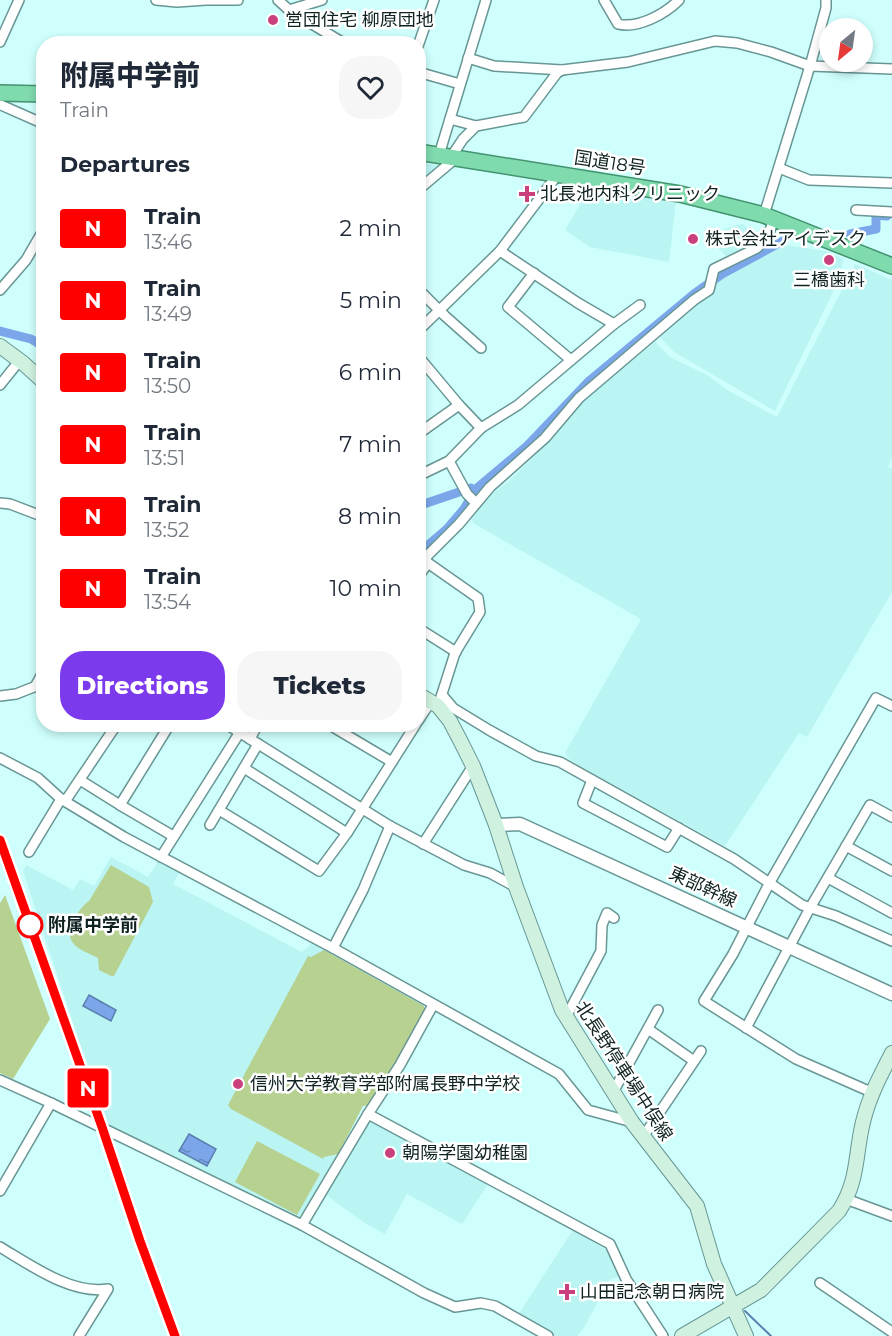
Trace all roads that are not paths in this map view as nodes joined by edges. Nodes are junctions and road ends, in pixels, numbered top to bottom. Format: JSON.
{"nodes":[{"id":1,"x":19,"y":0,"type":"edge"},
{"id":2,"x":156,"y":0,"type":"edge"},
{"id":3,"x":207,"y":0,"type":"edge"},
{"id":4,"x":238,"y":0,"type":"edge"},
{"id":5,"x":278,"y":0,"type":"edge"},
{"id":6,"x":322,"y":0,"type":"edge"},
{"id":7,"x":434,"y":0,"type":"edge"},
{"id":8,"x":486,"y":0,"type":"edge"},
{"id":9,"x":604,"y":0,"type":"edge"},
{"id":10,"x":680,"y":0,"type":"edge"},
{"id":11,"x":826,"y":0,"type":"edge"},
{"id":12,"x":288,"y":10,"type":"junction"},
{"id":13,"x":332,"y":36,"type":"edge"},
{"id":14,"x":421,"y":36,"type":"edge"},
{"id":15,"x":0,"y":42,"type":"edge"},
{"id":16,"x":468,"y":58,"type":"junction"},
{"id":17,"x":810,"y":66,"type":"junction"},
{"id":18,"x":892,"y":69,"type":"edge"},
{"id":19,"x":562,"y":70,"type":"junction"},
{"id":20,"x":426,"y":74,"type":"edge"},
{"id":21,"x":460,"y":84,"type":"junction"},
{"id":22,"x":36,"y":95,"type":"edge"},
{"id":23,"x":1,"y":99,"type":"edge"},
{"id":24,"x":36,"y":119,"type":"edge"},
{"id":25,"x":450,"y":119,"type":"junction"},
{"id":26,"x":476,"y":126,"type":"junction"},
{"id":27,"x":426,"y":153,"type":"edge"},
{"id":28,"x":448,"y":157,"type":"junction"},
{"id":29,"x":779,"y":168,"type":"junction"},
{"id":30,"x":558,"y":174,"type":"junction"},
{"id":31,"x":426,"y":181,"type":"edge"},
{"id":32,"x":892,"y":183,"type":"edge"},
{"id":33,"x":856,"y":210,"type":"dead end"},
{"id":34,"x":892,"y":212,"type":"edge"},
{"id":35,"x":769,"y":217,"type":"junction"},
{"id":36,"x":36,"y":243,"type":"edge"},
{"id":37,"x":501,"y":252,"type":"junction"},
{"id":38,"x":892,"y":266,"type":"edge"},
{"id":39,"x":534,"y":273,"type":"junction"},
{"id":40,"x":0,"y":290,"type":"edge"},
{"id":41,"x":426,"y":297,"type":"edge"},
{"id":42,"x":640,"y":305,"type":"dead end"},
{"id":43,"x":441,"y":312,"type":"junction"},
{"id":44,"x":426,"y":324,"type":"edge"},
{"id":45,"x":614,"y":324,"type":"junction"},
{"id":46,"x":0,"y":346,"type":"edge"},
{"id":47,"x":481,"y":348,"type":"dead end"},
{"id":48,"x":20,"y":360,"type":"junction"},
{"id":49,"x":571,"y":360,"type":"junction"},
{"id":50,"x":426,"y":366,"type":"edge"},
{"id":51,"x":36,"y":375,"type":"edge"},
{"id":52,"x":0,"y":385,"type":"edge"},
{"id":53,"x":459,"y":405,"type":"junction"},
{"id":54,"x":426,"y":428,"type":"edge"},
{"id":55,"x":481,"y":428,"type":"junction"},
{"id":56,"x":449,"y":461,"type":"junction"},
{"id":57,"x":426,"y":472,"type":"edge"},
{"id":58,"x":470,"y":496,"type":"junction"},
{"id":59,"x":0,"y":503,"type":"edge"},
{"id":60,"x":36,"y":514,"type":"edge"},
{"id":61,"x":426,"y":559,"type":"edge"},
{"id":62,"x":426,"y":562,"type":"edge"},
{"id":63,"x":426,"y":633,"type":"edge"},
{"id":64,"x":456,"y":652,"type":"junction"},
{"id":65,"x":36,"y":686,"type":"edge"},
{"id":66,"x":0,"y":696,"type":"edge"},
{"id":67,"x":432,"y":699,"type":"edge"},
{"id":68,"x":892,"y":706,"type":"edge"},
{"id":69,"x":112,"y":732,"type":"edge"},
{"id":70,"x":165,"y":732,"type":"edge"},
{"id":71,"x":240,"y":732,"type":"joint"},
{"id":72,"x":256,"y":732,"type":"edge"},
{"id":73,"x":341,"y":732,"type":"edge"},
{"id":74,"x":411,"y":732,"type":"edge"},
{"id":75,"x":254,"y":742,"type":"junction"},
{"id":76,"x":0,"y":758,"type":"edge"},
{"id":77,"x":392,"y":762,"type":"junction"},
{"id":78,"x":473,"y":766,"type":"junction"},
{"id":79,"x":243,"y":768,"type":"junction"},
{"id":80,"x":80,"y":780,"type":"junction"},
{"id":81,"x":592,"y":780,"type":"junction"},
{"id":82,"x":61,"y":800,"type":"junction"},
{"id":83,"x":120,"y":805,"type":"junction"},
{"id":84,"x":362,"y":809,"type":"junction"},
{"id":85,"x":219,"y":810,"type":"junction"},
{"id":86,"x":892,"y":817,"type":"edge"},
{"id":87,"x":210,"y":825,"type":"dead end"},
{"id":88,"x":496,"y":825,"type":"junction"},
{"id":89,"x":390,"y":826,"type":"junction"},
{"id":90,"x":679,"y":828,"type":"junction"},
{"id":91,"x":347,"y":832,"type":"junction"},
{"id":92,"x":173,"y":836,"type":"junction"},
{"id":93,"x":423,"y":844,"type":"junction"},
{"id":94,"x":846,"y":846,"type":"junction"},
{"id":95,"x":29,"y":852,"type":"dead end"},
{"id":96,"x":161,"y":857,"type":"junction"},
{"id":97,"x":892,"y":871,"type":"edge"},
{"id":98,"x":828,"y":878,"type":"junction"},
{"id":99,"x":770,"y":882,"type":"junction"},
{"id":100,"x":516,"y":887,"type":"junction"},
{"id":101,"x":810,"y":908,"type":"junction"},
{"id":102,"x":892,"y":913,"type":"edge"},
{"id":103,"x":614,"y":918,"type":"dead end"},
{"id":104,"x":747,"y":927,"type":"junction"},
{"id":105,"x":892,"y":941,"type":"edge"},
{"id":106,"x":790,"y":947,"type":"junction"},
{"id":107,"x":333,"y":948,"type":"junction"},
{"id":108,"x":892,"y":994,"type":"edge"},
{"id":109,"x":433,"y":1005,"type":"junction"},
{"id":110,"x":658,"y":1010,"type":"dead end"},
{"id":111,"x":566,"y":1017,"type":"junction"},
{"id":112,"x":746,"y":1028,"type":"junction"},
{"id":113,"x":648,"y":1029,"type":"junction"},
{"id":114,"x":701,"y":1051,"type":"dead end"},
{"id":115,"x":892,"y":1053,"type":"edge"},
{"id":116,"x":694,"y":1061,"type":"junction"},
{"id":117,"x":0,"y":1080,"type":"edge"},
{"id":118,"x":613,"y":1092,"type":"junction"},
{"id":119,"x":871,"y":1092,"type":"junction"},
{"id":120,"x":51,"y":1103,"type":"junction"},
{"id":121,"x":368,"y":1114,"type":"junction"},
{"id":122,"x":632,"y":1122,"type":"junction"},
{"id":123,"x":643,"y":1137,"type":"junction"},
{"id":124,"x":0,"y":1191,"type":"edge"},
{"id":125,"x":846,"y":1199,"type":"junction"},
{"id":126,"x":892,"y":1216,"type":"edge"},
{"id":127,"x":302,"y":1226,"type":"junction"},
{"id":128,"x":0,"y":1247,"type":"edge"},
{"id":129,"x":820,"y":1283,"type":"dead end"},
{"id":130,"x":732,"y":1306,"type":"junction"},
{"id":131,"x":892,"y":1332,"type":"edge"},
{"id":132,"x":79,"y":1336,"type":"edge"},
{"id":133,"x":548,"y":1336,"type":"edge"},
{"id":134,"x":663,"y":1336,"type":"edge"},
{"id":135,"x":682,"y":1336,"type":"edge"},
{"id":136,"x":746,"y":1336,"type":"edge"}],
"edges":[{"from":1,"to":15,"type":"street"},
{"from":2,"to":3,"type":"street"},
{"from":3,"to":4,"type":"street"},
{"from":5,"to":12,"type":"street"},
{"from":6,"to":12,"type":"street"},
{"from":7,"to":14,"type":"street"},
{"from":8,"to":16,"type":"street"},
{"from":9,"to":10,"type":"street"},
{"from":11,"to":17,"type":"street"},
{"from":12,"to":13,"type":"street"},
{"from":16,"to":19,"type":"street"},
{"from":16,"to":21,"type":"street"},
{"from":17,"to":18,"type":"street"},
{"from":17,"to":19,"type":"street"},
{"from":17,"to":29,"type":"street"},
{"from":19,"to":26,"type":"street"},
{"from":20,"to":21,"type":"street"},
{"from":21,"to":25,"type":"street"},
{"from":22,"to":23,"type":"highway"},
{"from":23,"to":24,"type":"street"},
{"from":25,"to":26,"type":"street"},
{"from":25,"to":28,"type":"street"},
{"from":26,"to":28,"type":"street"},
{"from":27,"to":28,"type":"highway","name":"国道18号"},
{"from":28,"to":30,"type":"highway","name":"国道18号"},
{"from":28,"to":31,"type":"street"},
{"from":29,"to":32,"type":"street"},
{"from":29,"to":35,"type":"street"},
{"from":30,"to":35,"type":"highway","name":"国道18号"},
{"from":30,"to":37,"type":"street"},
{"from":33,"to":34,"type":"street"},
{"from":35,"to":38,"type":"highway","name":"国道18号"},
{"from":35,"to":58,"type":"street"},
{"from":36,"to":40,"type":"street"},
{"from":37,"to":39,"type":"street"},
{"from":37,"to":43,"type":"street"},
{"from":39,"to":45,"type":"street"},
{"from":39,"to":49,"type":"street"},
{"from":41,"to":43,"type":"street"},
{"from":42,"to":45,"type":"street"},
{"from":43,"to":44,"type":"street"},
{"from":43,"to":47,"type":"street"},
{"from":45,"to":49,"type":"street"},
{"from":46,"to":48,"type":"main road"},
{"from":48,"to":51,"type":"main road"},
{"from":48,"to":52,"type":"street"},
{"from":49,"to":55,"type":"street"},
{"from":50,"to":53,"type":"street"},
{"from":53,"to":54,"type":"street"},
{"from":53,"to":55,"type":"street"},
{"from":55,"to":56,"type":"street"},
{"from":56,"to":57,"type":"street"},
{"from":56,"to":58,"type":"street"},
{"from":58,"to":61,"type":"street"},
{"from":59,"to":60,"type":"street"},
{"from":62,"to":64,"type":"street"},
{"from":63,"to":64,"type":"street"},
{"from":64,"to":67,"type":"street"},
{"from":65,"to":66,"type":"street"},
{"from":67,"to":78,"type":"main road","name":"北長野停車場中俣線"},
{"from":67,"to":81,"type":"street"},
{"from":68,"to":99,"type":"street"},
{"from":69,"to":80,"type":"street"},
{"from":70,"to":83,"type":"street"},
{"from":71,"to":75,"type":"street"},
{"from":71,"to":92,"type":"street"},
{"from":72,"to":75,"type":"street"},
{"from":73,"to":77,"type":"street"},
{"from":74,"to":77,"type":"street"},
{"from":75,"to":79,"type":"street"},
{"from":75,"to":84,"type":"street"},
{"from":76,"to":82,"type":"street"},
{"from":77,"to":84,"type":"street"},
{"from":78,"to":88,"type":"main road","name":"北長野停車場中俣線"},
{"from":78,"to":93,"type":"street"},
{"from":79,"to":85,"type":"street"},
{"from":79,"to":91,"type":"street"},
{"from":80,"to":82,"type":"street"},
{"from":80,"to":83,"type":"street"},
{"from":81,"to":90,"type":"street"},
{"from":81,"to":90,"type":"street"},
{"from":82,"to":95,"type":"street"},
{"from":82,"to":96,"type":"street"},
{"from":83,"to":92,"type":"street"},
{"from":84,"to":89,"type":"street"},
{"from":84,"to":91,"type":"street"},
{"from":85,"to":87,"type":"street"},
{"from":85,"to":91,"type":"street"},
{"from":86,"to":94,"type":"street"},
{"from":88,"to":100,"type":"main road","name":"北長野停車場中俣線"},
{"from":88,"to":104,"type":"street","name":"東部幹線"},
{"from":89,"to":93,"type":"street"},
{"from":89,"to":107,"type":"street"},
{"from":90,"to":99,"type":"street"},
{"from":92,"to":96,"type":"street"},
{"from":93,"to":100,"type":"street"},
{"from":94,"to":97,"type":"street"},
{"from":94,"to":98,"type":"street"},
{"from":96,"to":107,"type":"street"},
{"from":98,"to":101,"type":"street"},
{"from":98,"to":102,"type":"street"},
{"from":99,"to":101,"type":"street"},
{"from":99,"to":104,"type":"street"},
{"from":100,"to":111,"type":"main road","name":"北長野停車場中俣線"},
{"from":101,"to":105,"type":"street"},
{"from":101,"to":106,"type":"street"},
{"from":103,"to":111,"type":"street"},
{"from":104,"to":106,"type":"street","name":"東部幹線"},
{"from":104,"to":112,"type":"street"},
{"from":106,"to":108,"type":"street","name":"東部幹線"},
{"from":106,"to":112,"type":"street"},
{"from":107,"to":109,"type":"street"},
{"from":109,"to":121,"type":"street"},
{"from":109,"to":122,"type":"street"},
{"from":110,"to":113,"type":"street"},
{"from":111,"to":118,"type":"main road","name":"北長野停車場中俣線"},
{"from":112,"to":119,"type":"street"},
{"from":113,"to":116,"type":"street"},
{"from":113,"to":118,"type":"street"},
{"from":114,"to":116,"type":"street"},
{"from":115,"to":119,"type":"main road"},
{"from":116,"to":123,"type":"street"},
{"from":117,"to":120,"type":"street"},
{"from":118,"to":122,"type":"main road","name":"北長野停車場中俣線"},
{"from":119,"to":125,"type":"main road"},
{"from":120,"to":124,"type":"street"},
{"from":120,"to":127,"type":"street"},
{"from":121,"to":127,"type":"street"},
{"from":121,"to":134,"type":"street"},
{"from":122,"to":123,"type":"main road","name":"北長野停車場中俣線"},
{"from":123,"to":130,"type":"main road","name":"北長野停車場中俣線"},
{"from":125,"to":126,"type":"street"},
{"from":125,"to":130,"type":"main road"},
{"from":127,"to":133,"type":"street"},
{"from":128,"to":132,"type":"street"},
{"from":129,"to":131,"type":"street"},
{"from":130,"to":135,"type":"main road"},
{"from":130,"to":136,"type":"main road","name":"北長野停車場中俣線"}]}
